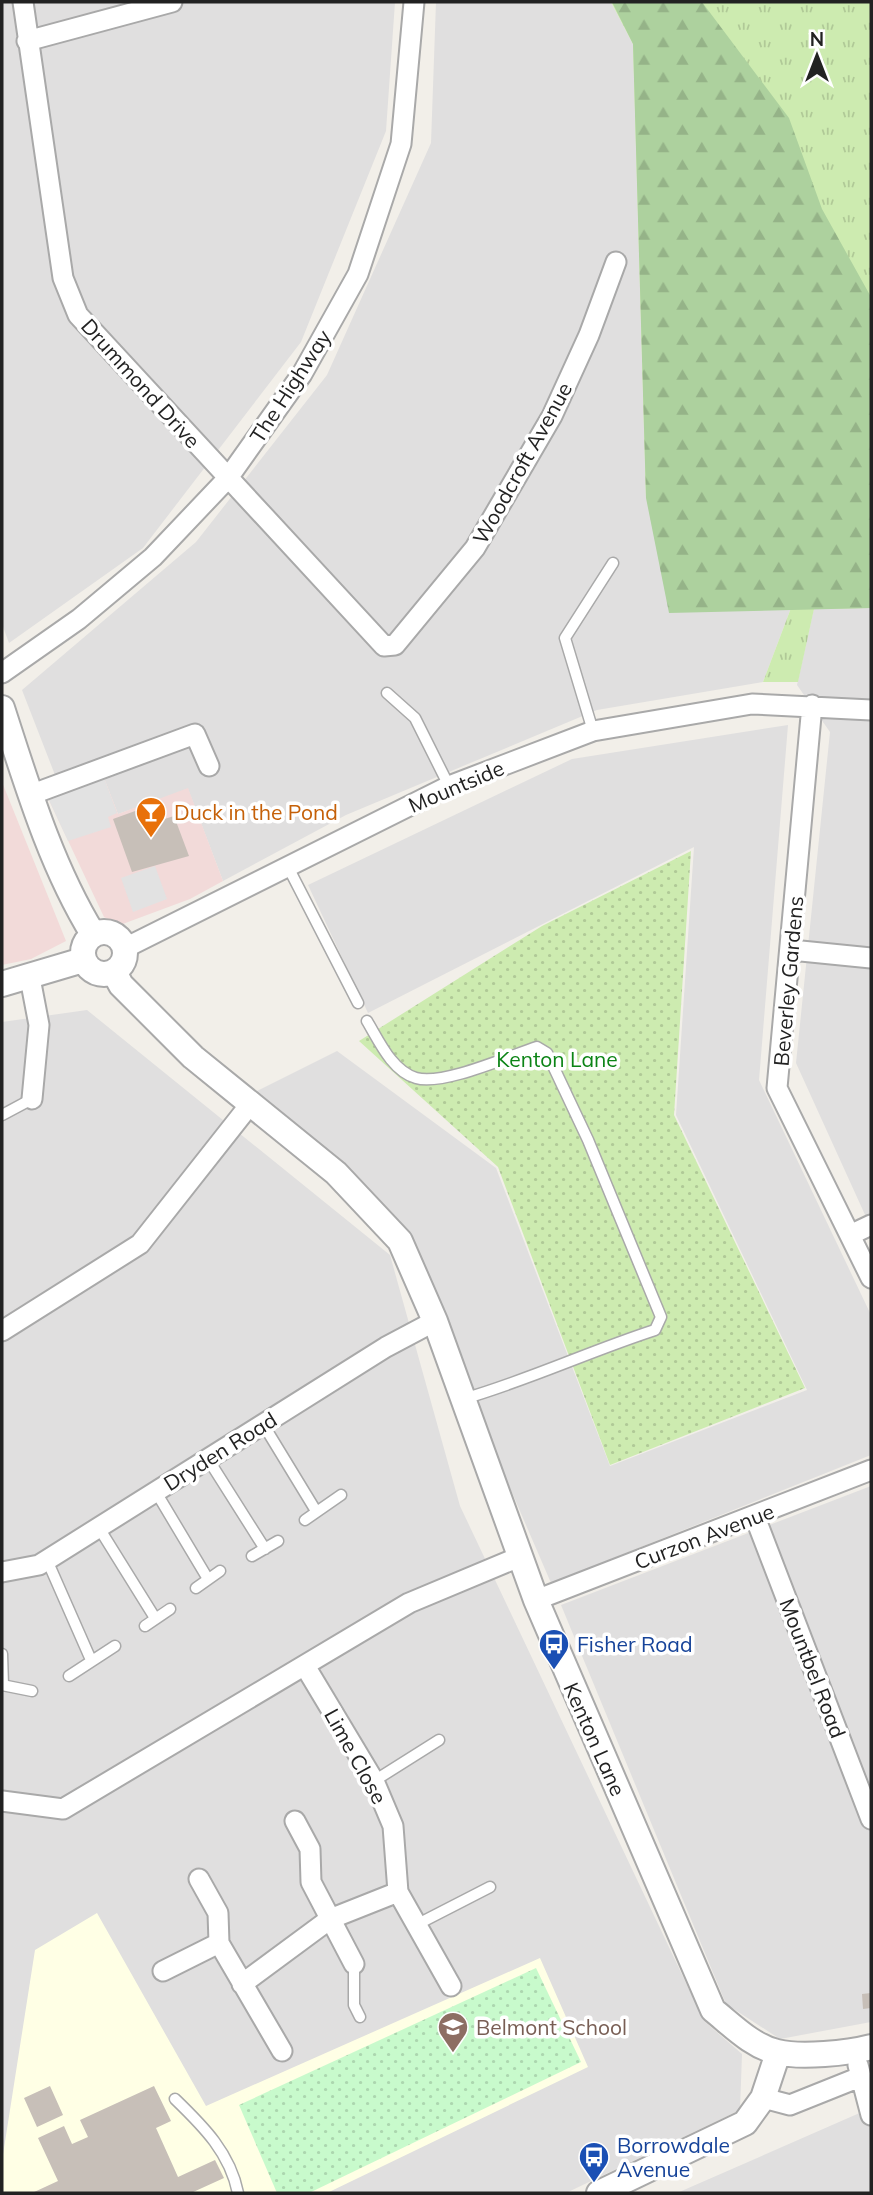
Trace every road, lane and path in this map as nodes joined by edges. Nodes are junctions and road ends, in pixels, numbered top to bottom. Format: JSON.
{"nodes":[{"id":1,"x":23,"y":2,"type":"edge"},
{"id":2,"x":172,"y":2,"type":"edge"},
{"id":3,"x":414,"y":2,"type":"edge"},
{"id":4,"x":27,"y":41,"type":"junction"},
{"id":5,"x":616,"y":262,"type":"dead end"},
{"id":6,"x":228,"y":478,"type":"junction"},
{"id":7,"x":613,"y":563,"type":"dead end"},
{"id":8,"x":395,"y":645,"type":"joint"},
{"id":9,"x":2,"y":673,"type":"edge"},
{"id":10,"x":387,"y":693,"type":"dead end"},
{"id":11,"x":812,"y":705,"type":"junction"},
{"id":12,"x":2,"y":708,"type":"edge"},
{"id":13,"x":871,"y":710,"type":"edge"},
{"id":14,"x":593,"y":731,"type":"junction"},
{"id":15,"x":209,"y":766,"type":"dead end"},
{"id":16,"x":449,"y":786,"type":"junction"},
{"id":17,"x":30,"y":795,"type":"junction"},
{"id":18,"x":288,"y":867,"type":"junction"},
{"id":19,"x":93,"y":934,"type":"junction"},
{"id":20,"x":125,"y":948,"type":"junction"},
{"id":21,"x":791,"y":950,"type":"junction"},
{"id":22,"x":871,"y":958,"type":"edge"},
{"id":23,"x":83,"y":960,"type":"junction"},
{"id":24,"x":114,"y":972,"type":"junction"},
{"id":25,"x":30,"y":978,"type":"junction"},
{"id":26,"x":2,"y":984,"type":"edge"},
{"id":27,"x":358,"y":1003,"type":"dead end"},
{"id":28,"x":367,"y":1021,"type":"dead end"},
{"id":29,"x":32,"y":1099,"type":"joint"},
{"id":30,"x":252,"y":1102,"type":"junction"},
{"id":31,"x":2,"y":1115,"type":"edge"},
{"id":32,"x":871,"y":1226,"type":"edge"},
{"id":33,"x":850,"y":1235,"type":"junction"},
{"id":34,"x":871,"y":1278,"type":"edge"},
{"id":35,"x":435,"y":1321,"type":"junction"},
{"id":36,"x":2,"y":1331,"type":"edge"},
{"id":37,"x":463,"y":1399,"type":"junction"},
{"id":38,"x":263,"y":1424,"type":"junction"},
{"id":39,"x":208,"y":1459,"type":"junction"},
{"id":40,"x":871,"y":1469,"type":"edge"},
{"id":41,"x":156,"y":1492,"type":"junction"},
{"id":42,"x":341,"y":1495,"type":"dead end"},
{"id":43,"x":316,"y":1511,"type":"junction"},
{"id":44,"x":755,"y":1517,"type":"junction"},
{"id":45,"x":305,"y":1520,"type":"dead end"},
{"id":46,"x":99,"y":1528,"type":"junction"},
{"id":47,"x":278,"y":1541,"type":"dead end"},
{"id":48,"x":265,"y":1549,"type":"junction"},
{"id":49,"x":252,"y":1556,"type":"dead end"},
{"id":50,"x":519,"y":1557,"type":"junction"},
{"id":51,"x":47,"y":1560,"type":"junction"},
{"id":52,"x":220,"y":1571,"type":"dead end"},
{"id":53,"x":2,"y":1572,"type":"edge"},
{"id":54,"x":208,"y":1579,"type":"junction"},
{"id":55,"x":196,"y":1588,"type":"dead end"},
{"id":56,"x":536,"y":1600,"type":"junction"},
{"id":57,"x":170,"y":1609,"type":"dead end"},
{"id":58,"x":155,"y":1618,"type":"junction"},
{"id":59,"x":145,"y":1626,"type":"dead end"},
{"id":60,"x":115,"y":1646,"type":"dead end"},
{"id":61,"x":2,"y":1654,"type":"edge"},
{"id":62,"x":91,"y":1660,"type":"junction"},
{"id":63,"x":305,"y":1666,"type":"junction"},
{"id":64,"x":69,"y":1676,"type":"dead end"},
{"id":65,"x":2,"y":1685,"type":"edge"},
{"id":66,"x":32,"y":1691,"type":"dead end"},
{"id":67,"x":439,"y":1740,"type":"dead end"},
{"id":68,"x":374,"y":1781,"type":"junction"},
{"id":69,"x":2,"y":1801,"type":"edge"},
{"id":70,"x":871,"y":1819,"type":"edge"},
{"id":71,"x":295,"y":1821,"type":"dead end"},
{"id":72,"x":199,"y":1878,"type":"dead end"},
{"id":73,"x":490,"y":1887,"type":"dead end"},
{"id":74,"x":398,"y":1892,"type":"junction"},
{"id":75,"x":330,"y":1919,"type":"junction"},
{"id":76,"x":416,"y":1925,"type":"junction"},
{"id":77,"x":219,"y":1943,"type":"junction"},
{"id":78,"x":354,"y":1964,"type":"joint"},
{"id":79,"x":163,"y":1971,"type":"dead end"},
{"id":80,"x":242,"y":1984,"type":"junction"},
{"id":81,"x":451,"y":1986,"type":"dead end"},
{"id":82,"x":360,"y":2017,"type":"dead end"},
{"id":83,"x":863,"y":2049,"type":"edge"},
{"id":84,"x":282,"y":2051,"type":"dead end"},
{"id":85,"x":778,"y":2053,"type":"junction"},
{"id":86,"x":860,"y":2077,"type":"junction"},
{"id":87,"x":763,"y":2098,"type":"junction"},
{"id":88,"x":176,"y":2099,"type":"dead end"},
{"id":89,"x":871,"y":2115,"type":"edge"},
{"id":90,"x":636,"y":2185,"type":"edge"},
{"id":91,"x":238,"y":2193,"type":"edge"},
{"id":92,"x":599,"y":2193,"type":"edge"}],
"edges":[{"from":1,"to":4,"type":"street","name":"Drummond Drive"},
{"from":2,"to":4,"type":"street"},
{"from":3,"to":6,"type":"street","name":"The Highway"},
{"from":4,"to":6,"type":"street","name":"Drummond Drive"},
{"from":5,"to":8,"type":"street","name":"Woodcroft Avenue"},
{"from":6,"to":8,"type":"street","name":"Drummond Drive"},
{"from":6,"to":9,"type":"street","name":"The Highway"},
{"from":7,"to":14,"type":"lane"},
{"from":10,"to":16,"type":"lane"},
{"from":11,"to":13,"type":"street","name":"Mountside"},
{"from":11,"to":14,"type":"street","name":"Mountside"},
{"from":11,"to":21,"type":"street","name":"Beverley Gardens"},
{"from":12,"to":17,"type":"street"},
{"from":14,"to":16,"type":"street","name":"Mountside"},
{"from":15,"to":17,"type":"street"},
{"from":16,"to":18,"type":"street","name":"Mountside"},
{"from":17,"to":19,"type":"street"},
{"from":18,"to":20,"type":"street","name":"Mountside"},
{"from":18,"to":27,"type":"lane"},
{"from":19,"to":20,"type":"street"},
{"from":19,"to":23,"type":"street"},
{"from":20,"to":24,"type":"street"},
{"from":21,"to":22,"type":"street"},
{"from":21,"to":33,"type":"street","name":"Beverley Gardens"},
{"from":23,"to":24,"type":"street"},
{"from":23,"to":25,"type":"street"},
{"from":24,"to":30,"type":"street","name":"Kenton Lane"},
{"from":25,"to":26,"type":"street"},
{"from":25,"to":29,"type":"street"},
{"from":28,"to":37,"type":"lane"},
{"from":29,"to":31,"type":"lane"},
{"from":30,"to":35,"type":"street","name":"Kenton Lane"},
{"from":30,"to":36,"type":"street"},
{"from":32,"to":33,"type":"street"},
{"from":33,"to":34,"type":"street","name":"Beverley Gardens"},
{"from":35,"to":37,"type":"street","name":"Kenton Lane"},
{"from":35,"to":38,"type":"street","name":"Dryden Road"},
{"from":37,"to":50,"type":"street","name":"Kenton Lane"},
{"from":38,"to":39,"type":"street","name":"Dryden Road"},
{"from":38,"to":43,"type":"lane"},
{"from":39,"to":41,"type":"street","name":"Dryden Road"},
{"from":39,"to":48,"type":"lane"},
{"from":40,"to":44,"type":"street","name":"Curzon Avenue"},
{"from":41,"to":46,"type":"street","name":"Dryden Road"},
{"from":41,"to":54,"type":"lane"},
{"from":42,"to":43,"type":"lane"},
{"from":43,"to":45,"type":"lane"},
{"from":44,"to":56,"type":"street","name":"Curzon Avenue"},
{"from":44,"to":70,"type":"street","name":"Mountbel Road"},
{"from":46,"to":51,"type":"street","name":"Dryden Road"},
{"from":46,"to":58,"type":"lane"},
{"from":47,"to":48,"type":"lane"},
{"from":48,"to":49,"type":"lane"},
{"from":50,"to":56,"type":"street","name":"Kenton Lane"},
{"from":50,"to":63,"type":"street"},
{"from":51,"to":53,"type":"street","name":"Dryden Road"},
{"from":51,"to":62,"type":"lane"},
{"from":52,"to":54,"type":"lane"},
{"from":54,"to":55,"type":"lane"},
{"from":56,"to":85,"type":"street","name":"Kenton Lane"},
{"from":57,"to":58,"type":"lane"},
{"from":58,"to":59,"type":"lane"},
{"from":60,"to":62,"type":"lane"},
{"from":61,"to":65,"type":"lane"},
{"from":62,"to":64,"type":"lane"},
{"from":63,"to":68,"type":"street","name":"Lime Close"},
{"from":63,"to":69,"type":"street"},
{"from":65,"to":66,"type":"lane"},
{"from":67,"to":68,"type":"lane"},
{"from":68,"to":74,"type":"street","name":"Lime Close"},
{"from":71,"to":75,"type":"street"},
{"from":72,"to":77,"type":"street"},
{"from":73,"to":76,"type":"lane"},
{"from":74,"to":75,"type":"street"},
{"from":74,"to":76,"type":"street","name":"Lime Close"},
{"from":75,"to":78,"type":"street"},
{"from":75,"to":80,"type":"street"},
{"from":76,"to":81,"type":"street","name":"Lime Close"},
{"from":77,"to":79,"type":"street"},
{"from":77,"to":80,"type":"street"},
{"from":78,"to":82,"type":"lane"},
{"from":80,"to":84,"type":"street"},
{"from":83,"to":85,"type":"street","name":"Kenton Lane"},
{"from":83,"to":86,"type":"street"},
{"from":85,"to":87,"type":"street"},
{"from":86,"to":87,"type":"street"},
{"from":86,"to":89,"type":"street"},
{"from":87,"to":90,"type":"street"},
{"from":88,"to":91,"type":"lane"},
{"from":90,"to":92,"type":"street"}]}
